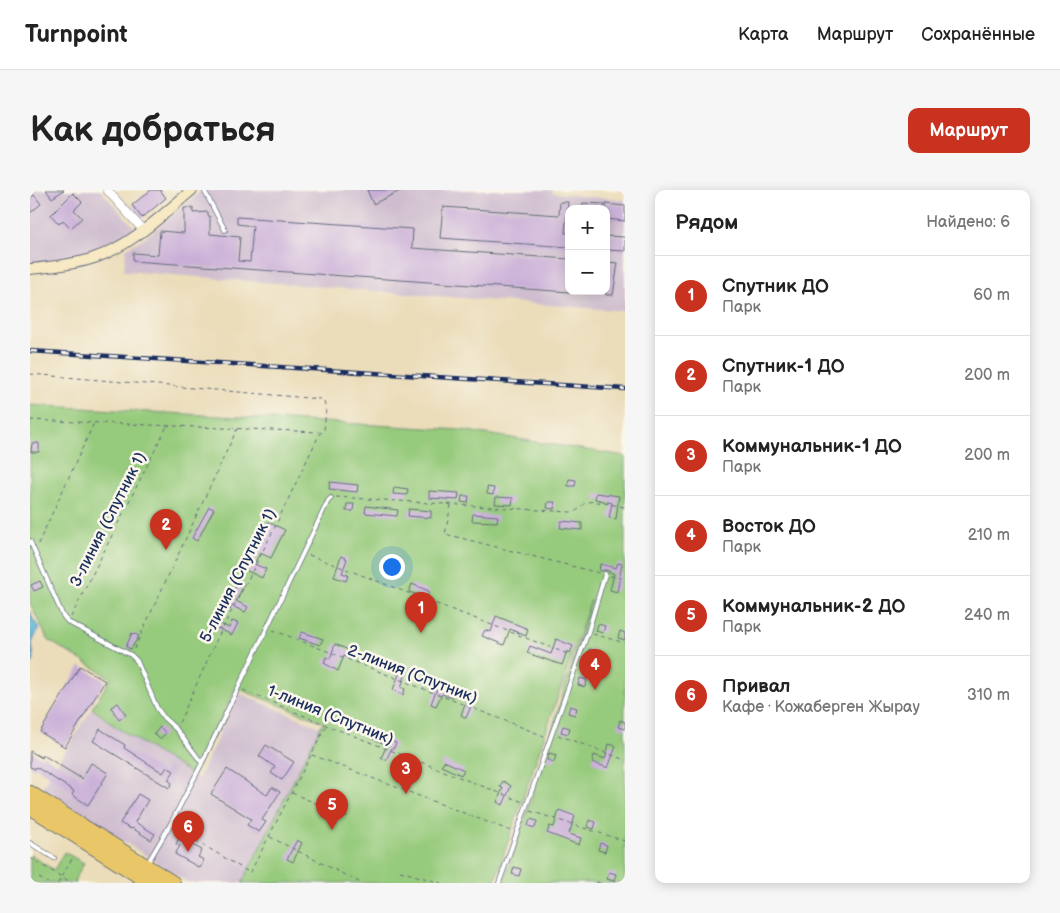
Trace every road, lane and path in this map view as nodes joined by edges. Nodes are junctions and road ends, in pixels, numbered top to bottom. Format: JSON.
{"nodes":[{"id":1,"x":107,"y":190,"type":"edge"},
{"id":2,"x":192,"y":190,"type":"edge"},
{"id":3,"x":204,"y":190,"type":"edge"},
{"id":4,"x":225,"y":230,"type":"dead end"},
{"id":5,"x":144,"y":231,"type":"junction"},
{"id":6,"x":30,"y":269,"type":"edge"},
{"id":7,"x":30,"y":374,"type":"edge"},
{"id":8,"x":30,"y":420,"type":"edge"},
{"id":9,"x":94,"y":423,"type":"junction"},
{"id":10,"x":167,"y":426,"type":"junction"},
{"id":11,"x":238,"y":429,"type":"junction"},
{"id":12,"x":320,"y":432,"type":"junction"},
{"id":13,"x":331,"y":498,"type":"joint"},
{"id":14,"x":451,"y":504,"type":"junction"},
{"id":15,"x":625,"y":507,"type":"edge"},
{"id":16,"x":30,"y":542,"type":"edge"},
{"id":17,"x":34,"y":551,"type":"junction"},
{"id":18,"x":303,"y":553,"type":"junction"},
{"id":19,"x":604,"y":574,"type":"junction"},
{"id":20,"x":625,"y":578,"type":"edge"},
{"id":21,"x":68,"y":622,"type":"junction"},
{"id":22,"x":268,"y":628,"type":"junction"},
{"id":23,"x":588,"y":632,"type":"junction"},
{"id":24,"x":625,"y":643,"type":"edge"},
{"id":25,"x":131,"y":655,"type":"junction"},
{"id":26,"x":579,"y":658,"type":"junction"},
{"id":27,"x":238,"y":688,"type":"junction"},
{"id":28,"x":326,"y":725,"type":"junction"},
{"id":29,"x":176,"y":728,"type":"junction"},
{"id":30,"x":552,"y":733,"type":"junction"},
{"id":31,"x":550,"y":739,"type":"junction"},
{"id":32,"x":311,"y":754,"type":"junction"},
{"id":33,"x":625,"y":760,"type":"edge"},
{"id":34,"x":202,"y":763,"type":"junction"},
{"id":35,"x":292,"y":792,"type":"junction"},
{"id":36,"x":30,"y":793,"type":"edge"},
{"id":37,"x":527,"y":804,"type":"junction"},
{"id":38,"x":30,"y":807,"type":"edge"},
{"id":39,"x":525,"y":809,"type":"junction"},
{"id":40,"x":348,"y":817,"type":"dead end"},
{"id":41,"x":170,"y":825,"type":"junction"},
{"id":42,"x":517,"y":833,"type":"junction"},
{"id":43,"x":269,"y":836,"type":"junction"},
{"id":44,"x":625,"y":841,"type":"edge"},
{"id":45,"x":30,"y":843,"type":"edge"},
{"id":46,"x":30,"y":858,"type":"edge"},
{"id":47,"x":54,"y":858,"type":"dead end"},
{"id":48,"x":72,"y":859,"type":"dead end"},
{"id":49,"x":146,"y":866,"type":"junction"},
{"id":50,"x":400,"y":871,"type":"dead end"},
{"id":51,"x":62,"y":877,"type":"junction"},
{"id":52,"x":39,"y":878,"type":"dead end"},
{"id":53,"x":596,"y":882,"type":"edge"},
{"id":54,"x":48,"y":883,"type":"edge"},
{"id":55,"x":58,"y":883,"type":"edge"},
{"id":56,"x":72,"y":883,"type":"edge"},
{"id":57,"x":150,"y":883,"type":"edge"},
{"id":58,"x":174,"y":883,"type":"edge"},
{"id":59,"x":361,"y":883,"type":"edge"},
{"id":60,"x":442,"y":883,"type":"edge"},
{"id":61,"x":499,"y":883,"type":"edge"},
{"id":62,"x":600,"y":883,"type":"edge"}],
"edges":[{"from":1,"to":5,"type":"street"},
{"from":2,"to":5,"type":"street"},
{"from":3,"to":4,"type":"lane"},
{"from":5,"to":6,"type":"street"},
{"from":7,"to":12,"type":"path","name":"5-линия (Спутник 1)"},
{"from":8,"to":9,"type":"path"},
{"from":9,"to":10,"type":"path"},
{"from":9,"to":17,"type":"path"},
{"from":10,"to":11,"type":"path"},
{"from":10,"to":21,"type":"path","name":"3-линия (Спутник 1)"},
{"from":11,"to":12,"type":"path"},
{"from":11,"to":25,"type":"path"},
{"from":12,"to":29,"type":"path","name":"5-линия (Спутник 1)"},
{"from":13,"to":14,"type":"path"},
{"from":13,"to":18,"type":"lane"},
{"from":14,"to":15,"type":"path"},
{"from":14,"to":19,"type":"path"},
{"from":16,"to":17,"type":"lane"},
{"from":17,"to":21,"type":"lane"},
{"from":18,"to":22,"type":"lane"},
{"from":18,"to":26,"type":"path"},
{"from":19,"to":20,"type":"path"},
{"from":19,"to":23,"type":"lane"},
{"from":21,"to":25,"type":"lane"},
{"from":22,"to":27,"type":"lane"},
{"from":22,"to":31,"type":"path","name":"2-линия (Спутник)"},
{"from":23,"to":24,"type":"path"},
{"from":23,"to":26,"type":"lane"},
{"from":25,"to":29,"type":"lane"},
{"from":26,"to":30,"type":"lane"},
{"from":27,"to":28,"type":"path","name":"1-линия (Спутник)"},
{"from":27,"to":34,"type":"lane"},
{"from":28,"to":32,"type":"path"},
{"from":28,"to":37,"type":"path","name":"1-линия (Спутник)"},
{"from":29,"to":34,"type":"lane"},
{"from":30,"to":31,"type":"lane"},
{"from":30,"to":33,"type":"path"},
{"from":31,"to":37,"type":"lane"},
{"from":32,"to":35,"type":"path"},
{"from":32,"to":42,"type":"path"},
{"from":34,"to":41,"type":"lane"},
{"from":35,"to":40,"type":"path"},
{"from":35,"to":43,"type":"path"},
{"from":36,"to":49,"type":"highway"},
{"from":37,"to":39,"type":"lane"},
{"from":38,"to":57,"type":"highway"},
{"from":39,"to":42,"type":"lane"},
{"from":39,"to":44,"type":"path"},
{"from":41,"to":43,"type":"path"},
{"from":41,"to":49,"type":"lane"},
{"from":42,"to":61,"type":"lane"},
{"from":43,"to":59,"type":"path"},
{"from":45,"to":47,"type":"lane"},
{"from":46,"to":51,"type":"path"},
{"from":48,"to":51,"type":"path"},
{"from":49,"to":58,"type":"highway"},
{"from":50,"to":60,"type":"path"},
{"from":51,"to":55,"type":"path"},
{"from":51,"to":56,"type":"path"},
{"from":52,"to":54,"type":"path"},
{"from":53,"to":62,"type":"path"}]}
